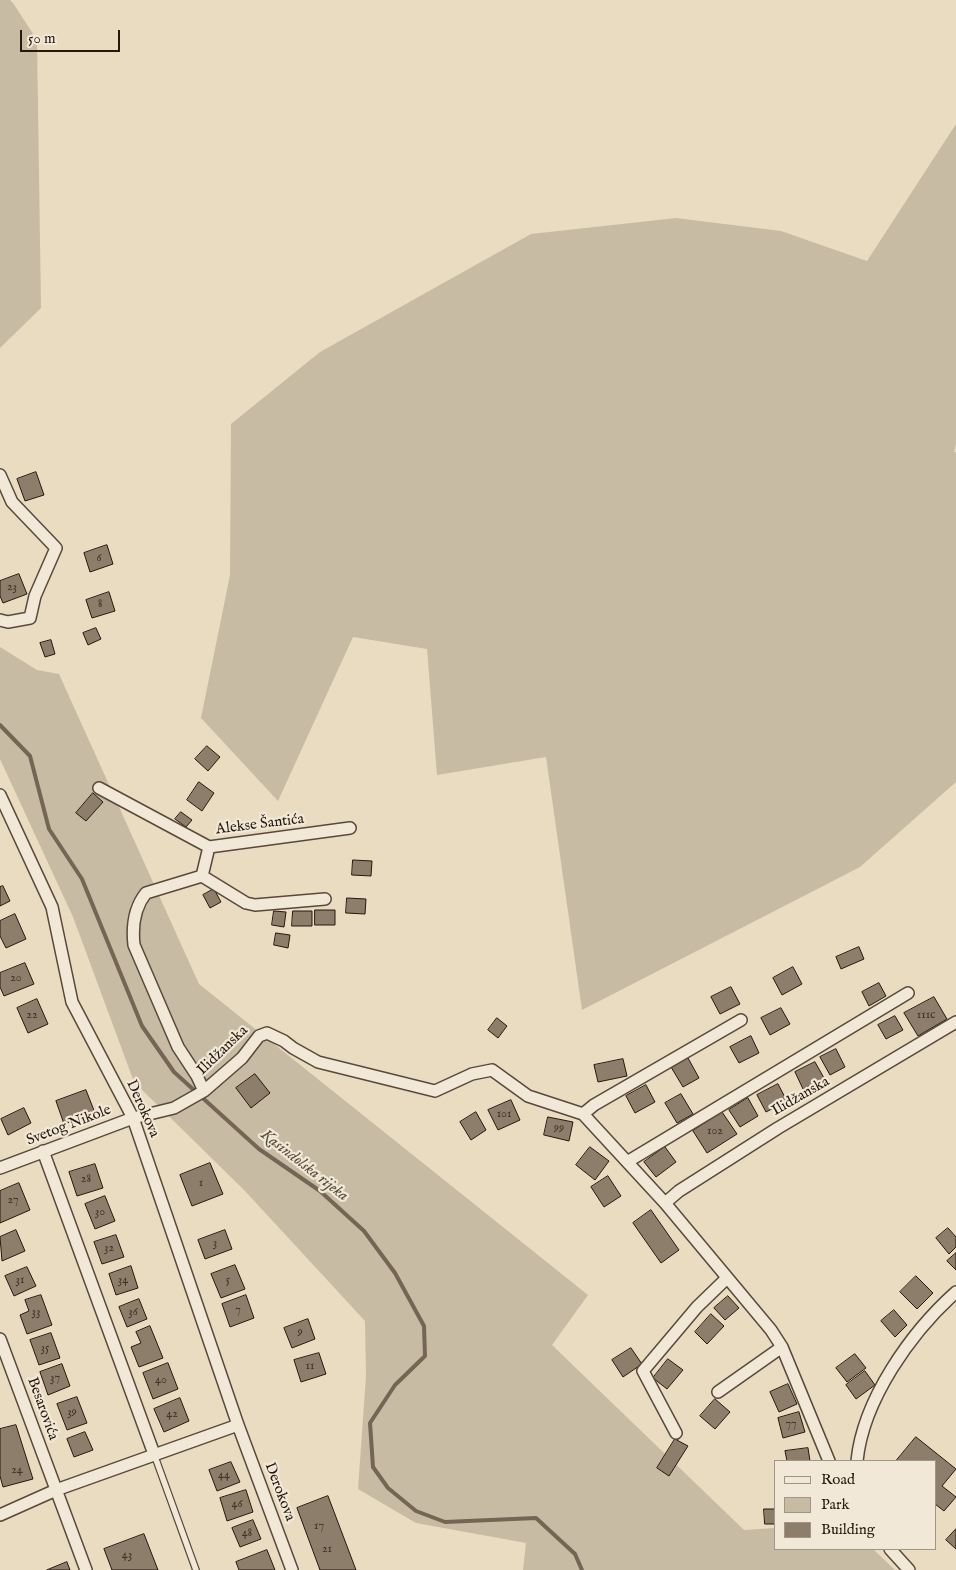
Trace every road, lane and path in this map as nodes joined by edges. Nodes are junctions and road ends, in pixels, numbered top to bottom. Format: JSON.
{"nodes":[{"id":1,"x":0,"y":475,"type":"edge"},
{"id":2,"x":0,"y":620,"type":"edge"},
{"id":3,"x":99,"y":788,"type":"dead end"},
{"id":4,"x":0,"y":795,"type":"edge"},
{"id":5,"x":5,"y":814,"type":"edge"},
{"id":6,"x":350,"y":828,"type":"dead end"},
{"id":7,"x":209,"y":847,"type":"junction"},
{"id":8,"x":202,"y":876,"type":"junction"},
{"id":9,"x":325,"y":898,"type":"dead end"},
{"id":10,"x":908,"y":993,"type":"dead end"},
{"id":11,"x":741,"y":1020,"type":"dead end"},
{"id":12,"x":956,"y":1022,"type":"edge"},
{"id":13,"x":204,"y":1091,"type":"junction"},
{"id":14,"x":583,"y":1114,"type":"junction"},
{"id":15,"x":133,"y":1118,"type":"junction"},
{"id":16,"x":43,"y":1151,"type":"junction"},
{"id":17,"x":627,"y":1162,"type":"junction"},
{"id":18,"x":0,"y":1168,"type":"edge"},
{"id":19,"x":665,"y":1203,"type":"junction"},
{"id":20,"x":727,"y":1278,"type":"junction"},
{"id":21,"x":956,"y":1292,"type":"edge"},
{"id":22,"x":0,"y":1339,"type":"edge"},
{"id":23,"x":782,"y":1347,"type":"junction"},
{"id":24,"x":718,"y":1392,"type":"dead end"},
{"id":25,"x":238,"y":1425,"type":"junction"},
{"id":26,"x":676,"y":1433,"type":"dead end"},
{"id":27,"x":154,"y":1454,"type":"junction"},
{"id":28,"x":829,"y":1460,"type":"edge"},
{"id":29,"x":857,"y":1460,"type":"edge"},
{"id":30,"x":56,"y":1490,"type":"junction"},
{"id":31,"x":0,"y":1515,"type":"edge"},
{"id":32,"x":894,"y":1551,"type":"edge"},
{"id":33,"x":86,"y":1570,"type":"edge"},
{"id":34,"x":196,"y":1570,"type":"edge"},
{"id":35,"x":292,"y":1570,"type":"edge"},
{"id":36,"x":910,"y":1570,"type":"edge"}],
"edges":[{"from":1,"to":2,"type":"street"},
{"from":3,"to":7,"type":"street","name":"Alekse Šantića"},
{"from":4,"to":5,"type":"street","name":"Derokova"},
{"from":5,"to":15,"type":"street","name":"Derokova"},
{"from":6,"to":7,"type":"street","name":"Alekse Šantića"},
{"from":7,"to":8,"type":"street"},
{"from":8,"to":9,"type":"street"},
{"from":8,"to":13,"type":"street","name":"Ilidžanska"},
{"from":10,"to":17,"type":"street"},
{"from":11,"to":14,"type":"street"},
{"from":12,"to":19,"type":"street","name":"Ilidžanska"},
{"from":13,"to":14,"type":"street","name":"Ilidžanska"},
{"from":13,"to":15,"type":"street","name":"Svetog Nikole"},
{"from":14,"to":17,"type":"street","name":"Ilidžanska"},
{"from":15,"to":16,"type":"street","name":"Svetog Nikole"},
{"from":15,"to":25,"type":"street","name":"Derokova"},
{"from":16,"to":18,"type":"street","name":"Svetog Nikole"},
{"from":16,"to":27,"type":"street"},
{"from":17,"to":19,"type":"street","name":"Ilidžanska"},
{"from":19,"to":20,"type":"street","name":"Ilidžanska"},
{"from":20,"to":23,"type":"street","name":"Ilidžanska"},
{"from":20,"to":26,"type":"street"},
{"from":21,"to":29,"type":"street"},
{"from":22,"to":30,"type":"street","name":"Besarovića"},
{"from":23,"to":24,"type":"street"},
{"from":23,"to":28,"type":"street","name":"Ilidžanska"},
{"from":25,"to":27,"type":"street"},
{"from":25,"to":35,"type":"street","name":"Derokova"},
{"from":27,"to":30,"type":"street"},
{"from":27,"to":34,"type":"lane"},
{"from":30,"to":31,"type":"street"},
{"from":30,"to":33,"type":"street","name":"Besarovića"},
{"from":32,"to":36,"type":"street"}]}
